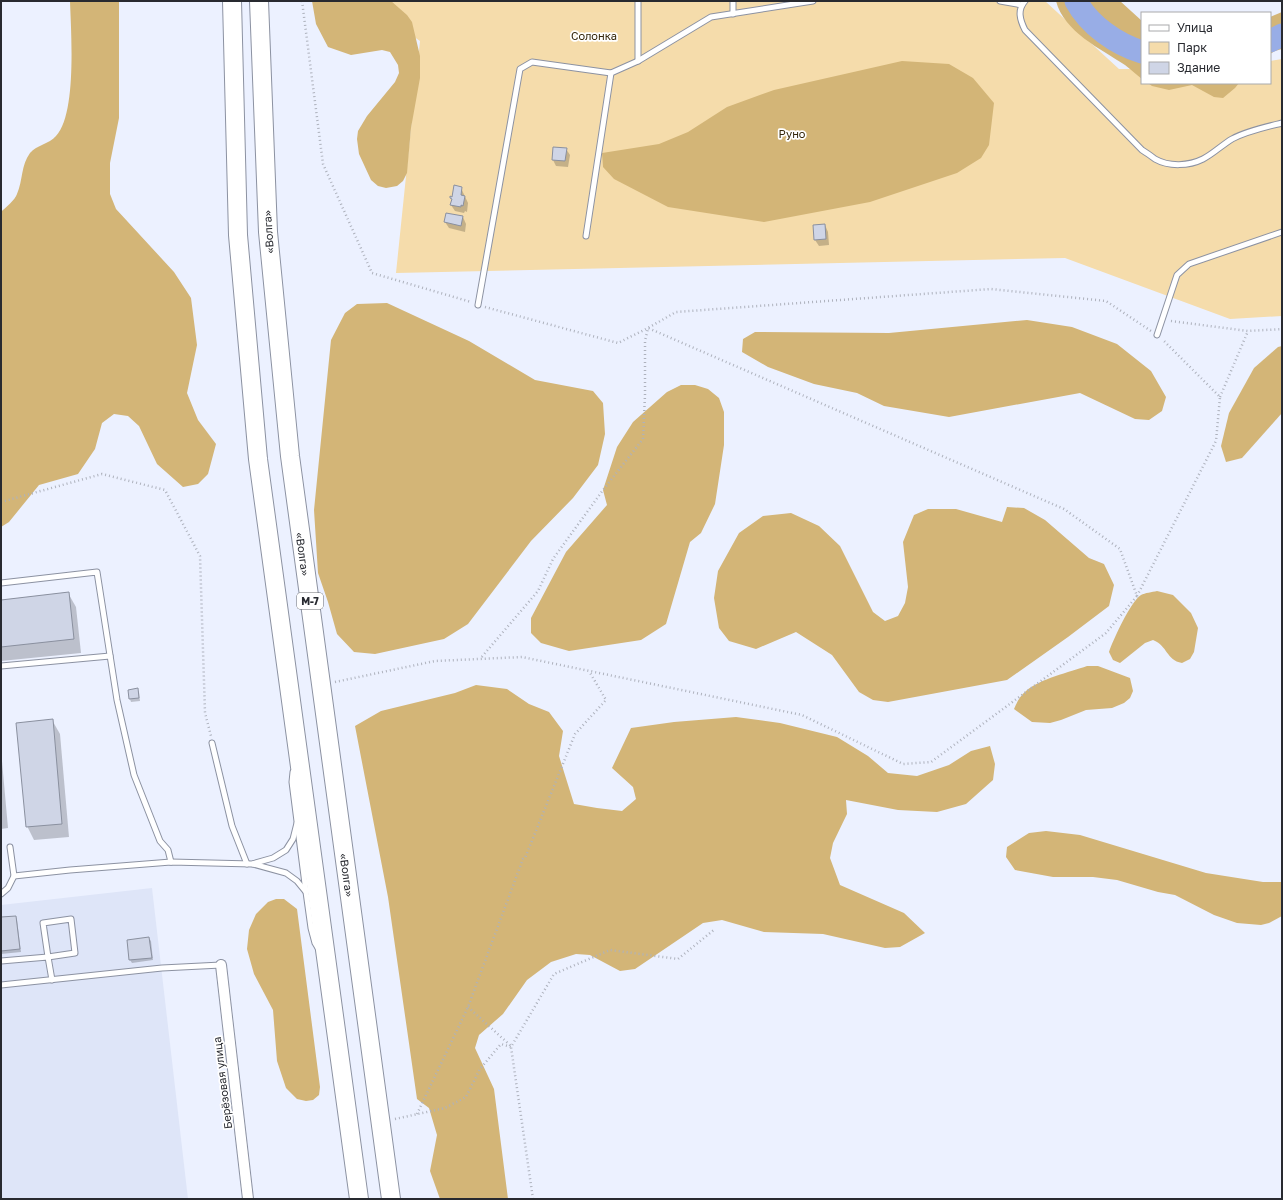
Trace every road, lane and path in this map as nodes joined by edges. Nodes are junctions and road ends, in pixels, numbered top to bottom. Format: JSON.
{"nodes":[{"id":1,"x":232,"y":1,"type":"edge"},
{"id":2,"x":259,"y":1,"type":"edge"},
{"id":3,"x":302,"y":1,"type":"edge"},
{"id":4,"x":638,"y":1,"type":"edge"},
{"id":5,"x":733,"y":1,"type":"edge"},
{"id":6,"x":813,"y":1,"type":"edge"},
{"id":7,"x":1000,"y":1,"type":"edge"},
{"id":8,"x":1023,"y":3,"type":"edge"},
{"id":9,"x":733,"y":14,"type":"junction"},
{"id":10,"x":638,"y":61,"type":"junction"},
{"id":11,"x":611,"y":73,"type":"junction"},
{"id":12,"x":1282,"y":123,"type":"edge"},
{"id":13,"x":1282,"y":232,"type":"edge"},
{"id":14,"x":586,"y":236,"type":"dead end"},
{"id":15,"x":478,"y":305,"type":"junction"},
{"id":16,"x":1162,"y":320,"type":"junction"},
{"id":17,"x":648,"y":328,"type":"junction"},
{"id":18,"x":1282,"y":329,"type":"edge"},
{"id":19,"x":1248,"y":331,"type":"junction"},
{"id":20,"x":1157,"y":335,"type":"junction"},
{"id":21,"x":1220,"y":397,"type":"junction"},
{"id":22,"x":1,"y":502,"type":"edge"},
{"id":23,"x":1,"y":583,"type":"edge"},
{"id":24,"x":1137,"y":596,"type":"junction"},
{"id":25,"x":110,"y":656,"type":"junction"},
{"id":26,"x":480,"y":659,"type":"junction"},
{"id":27,"x":1,"y":666,"type":"edge"},
{"id":28,"x":589,"y":671,"type":"junction"},
{"id":29,"x":321,"y":686,"type":"junction"},
{"id":30,"x":212,"y":743,"type":"joint"},
{"id":31,"x":293,"y":768,"type":"dead end"},
{"id":32,"x":297,"y":823,"type":"junction"},
{"id":33,"x":10,"y":846,"type":"dead end"},
{"id":34,"x":171,"y":862,"type":"junction"},
{"id":35,"x":249,"y":864,"type":"junction"},
{"id":36,"x":14,"y":876,"type":"junction"},
{"id":37,"x":306,"y":892,"type":"junction"},
{"id":38,"x":1,"y":894,"type":"edge"},
{"id":39,"x":715,"y":929,"type":"dead end"},
{"id":40,"x":48,"y":957,"type":"junction"},
{"id":41,"x":1,"y":962,"type":"edge"},
{"id":42,"x":326,"y":962,"type":"junction"},
{"id":43,"x":221,"y":964,"type":"joint"},
{"id":44,"x":52,"y":980,"type":"junction"},
{"id":45,"x":1,"y":985,"type":"edge"},
{"id":46,"x":468,"y":1006,"type":"junction"},
{"id":47,"x":511,"y":1047,"type":"junction"},
{"id":48,"x":417,"y":1114,"type":"junction"},
{"id":49,"x":380,"y":1122,"type":"junction"},
{"id":50,"x":248,"y":1199,"type":"edge"},
{"id":51,"x":359,"y":1199,"type":"edge"},
{"id":52,"x":391,"y":1199,"type":"edge"},
{"id":53,"x":533,"y":1199,"type":"edge"}],
"edges":[{"from":1,"to":42,"type":"highway"},
{"from":2,"to":29,"type":"highway","name":"«Волга»","number":"М-7"},
{"from":3,"to":15,"type":"path"},
{"from":4,"to":10,"type":"lane"},
{"from":5,"to":9,"type":"lane"},
{"from":6,"to":9,"type":"lane"},
{"from":7,"to":8,"type":"lane"},
{"from":8,"to":12,"type":"lane"},
{"from":9,"to":10,"type":"lane"},
{"from":10,"to":11,"type":"lane"},
{"from":11,"to":14,"type":"lane"},
{"from":11,"to":15,"type":"lane"},
{"from":13,"to":16,"type":"lane"},
{"from":15,"to":17,"type":"path"},
{"from":16,"to":19,"type":"path"},
{"from":16,"to":20,"type":"lane"},
{"from":17,"to":20,"type":"path"},
{"from":17,"to":24,"type":"path"},
{"from":17,"to":26,"type":"path"},
{"from":18,"to":19,"type":"path"},
{"from":19,"to":21,"type":"path"},
{"from":20,"to":21,"type":"path"},
{"from":21,"to":24,"type":"path"},
{"from":22,"to":30,"type":"path"},
{"from":23,"to":25,"type":"lane"},
{"from":24,"to":28,"type":"path"},
{"from":25,"to":27,"type":"lane"},
{"from":25,"to":34,"type":"lane"},
{"from":26,"to":28,"type":"path"},
{"from":26,"to":29,"type":"path"},
{"from":28,"to":46,"type":"path"},
{"from":29,"to":49,"type":"highway","name":"«Волга»","number":"М-7"},
{"from":30,"to":35,"type":"lane"},
{"from":31,"to":32,"type":"lane"},
{"from":32,"to":35,"type":"lane"},
{"from":32,"to":37,"type":"lane"},
{"from":33,"to":36,"type":"lane"},
{"from":34,"to":35,"type":"lane"},
{"from":34,"to":36,"type":"lane"},
{"from":35,"to":37,"type":"lane"},
{"from":36,"to":38,"type":"lane"},
{"from":37,"to":42,"type":"lane"},
{"from":39,"to":47,"type":"path"},
{"from":40,"to":40,"type":"lane"},
{"from":40,"to":41,"type":"lane"},
{"from":40,"to":44,"type":"lane"},
{"from":42,"to":51,"type":"highway"},
{"from":43,"to":44,"type":"lane"},
{"from":43,"to":50,"type":"street","name":"Берёзовая улица"},
{"from":44,"to":45,"type":"lane"},
{"from":46,"to":47,"type":"path"},
{"from":46,"to":48,"type":"path"},
{"from":47,"to":48,"type":"path"},
{"from":47,"to":53,"type":"path"},
{"from":48,"to":49,"type":"path"},
{"from":49,"to":52,"type":"highway","name":"«Волга»","number":"М-7"}]}
